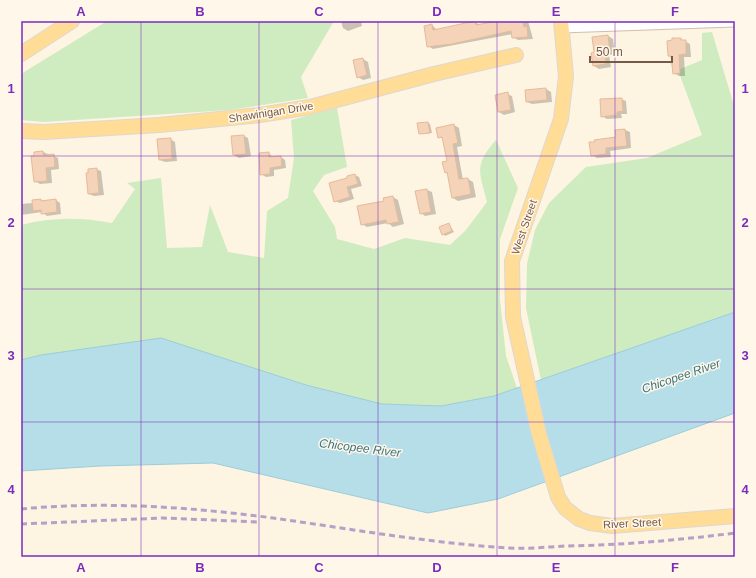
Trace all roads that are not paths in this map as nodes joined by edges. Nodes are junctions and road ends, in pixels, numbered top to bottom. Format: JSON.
{"nodes":[{"id":1,"x":72,"y":21,"type":"edge"},
{"id":2,"x":734,"y":21,"type":"edge"},
{"id":3,"x":561,"y":24,"type":"edge"},
{"id":4,"x":21,"y":54,"type":"edge"},
{"id":5,"x":516,"y":54,"type":"dead end"},
{"id":6,"x":21,"y":131,"type":"edge"},
{"id":7,"x":539,"y":434,"type":"joint"},
{"id":8,"x":735,"y":516,"type":"edge"}],
"edges":[{"from":1,"to":4,"type":"main road"},
{"from":2,"to":3,"type":"street"},
{"from":3,"to":7,"type":"main road","name":"West Street"},
{"from":5,"to":6,"type":"main road","name":"Shawinigan Drive"},
{"from":7,"to":8,"type":"main road","name":"River Street"}]}
